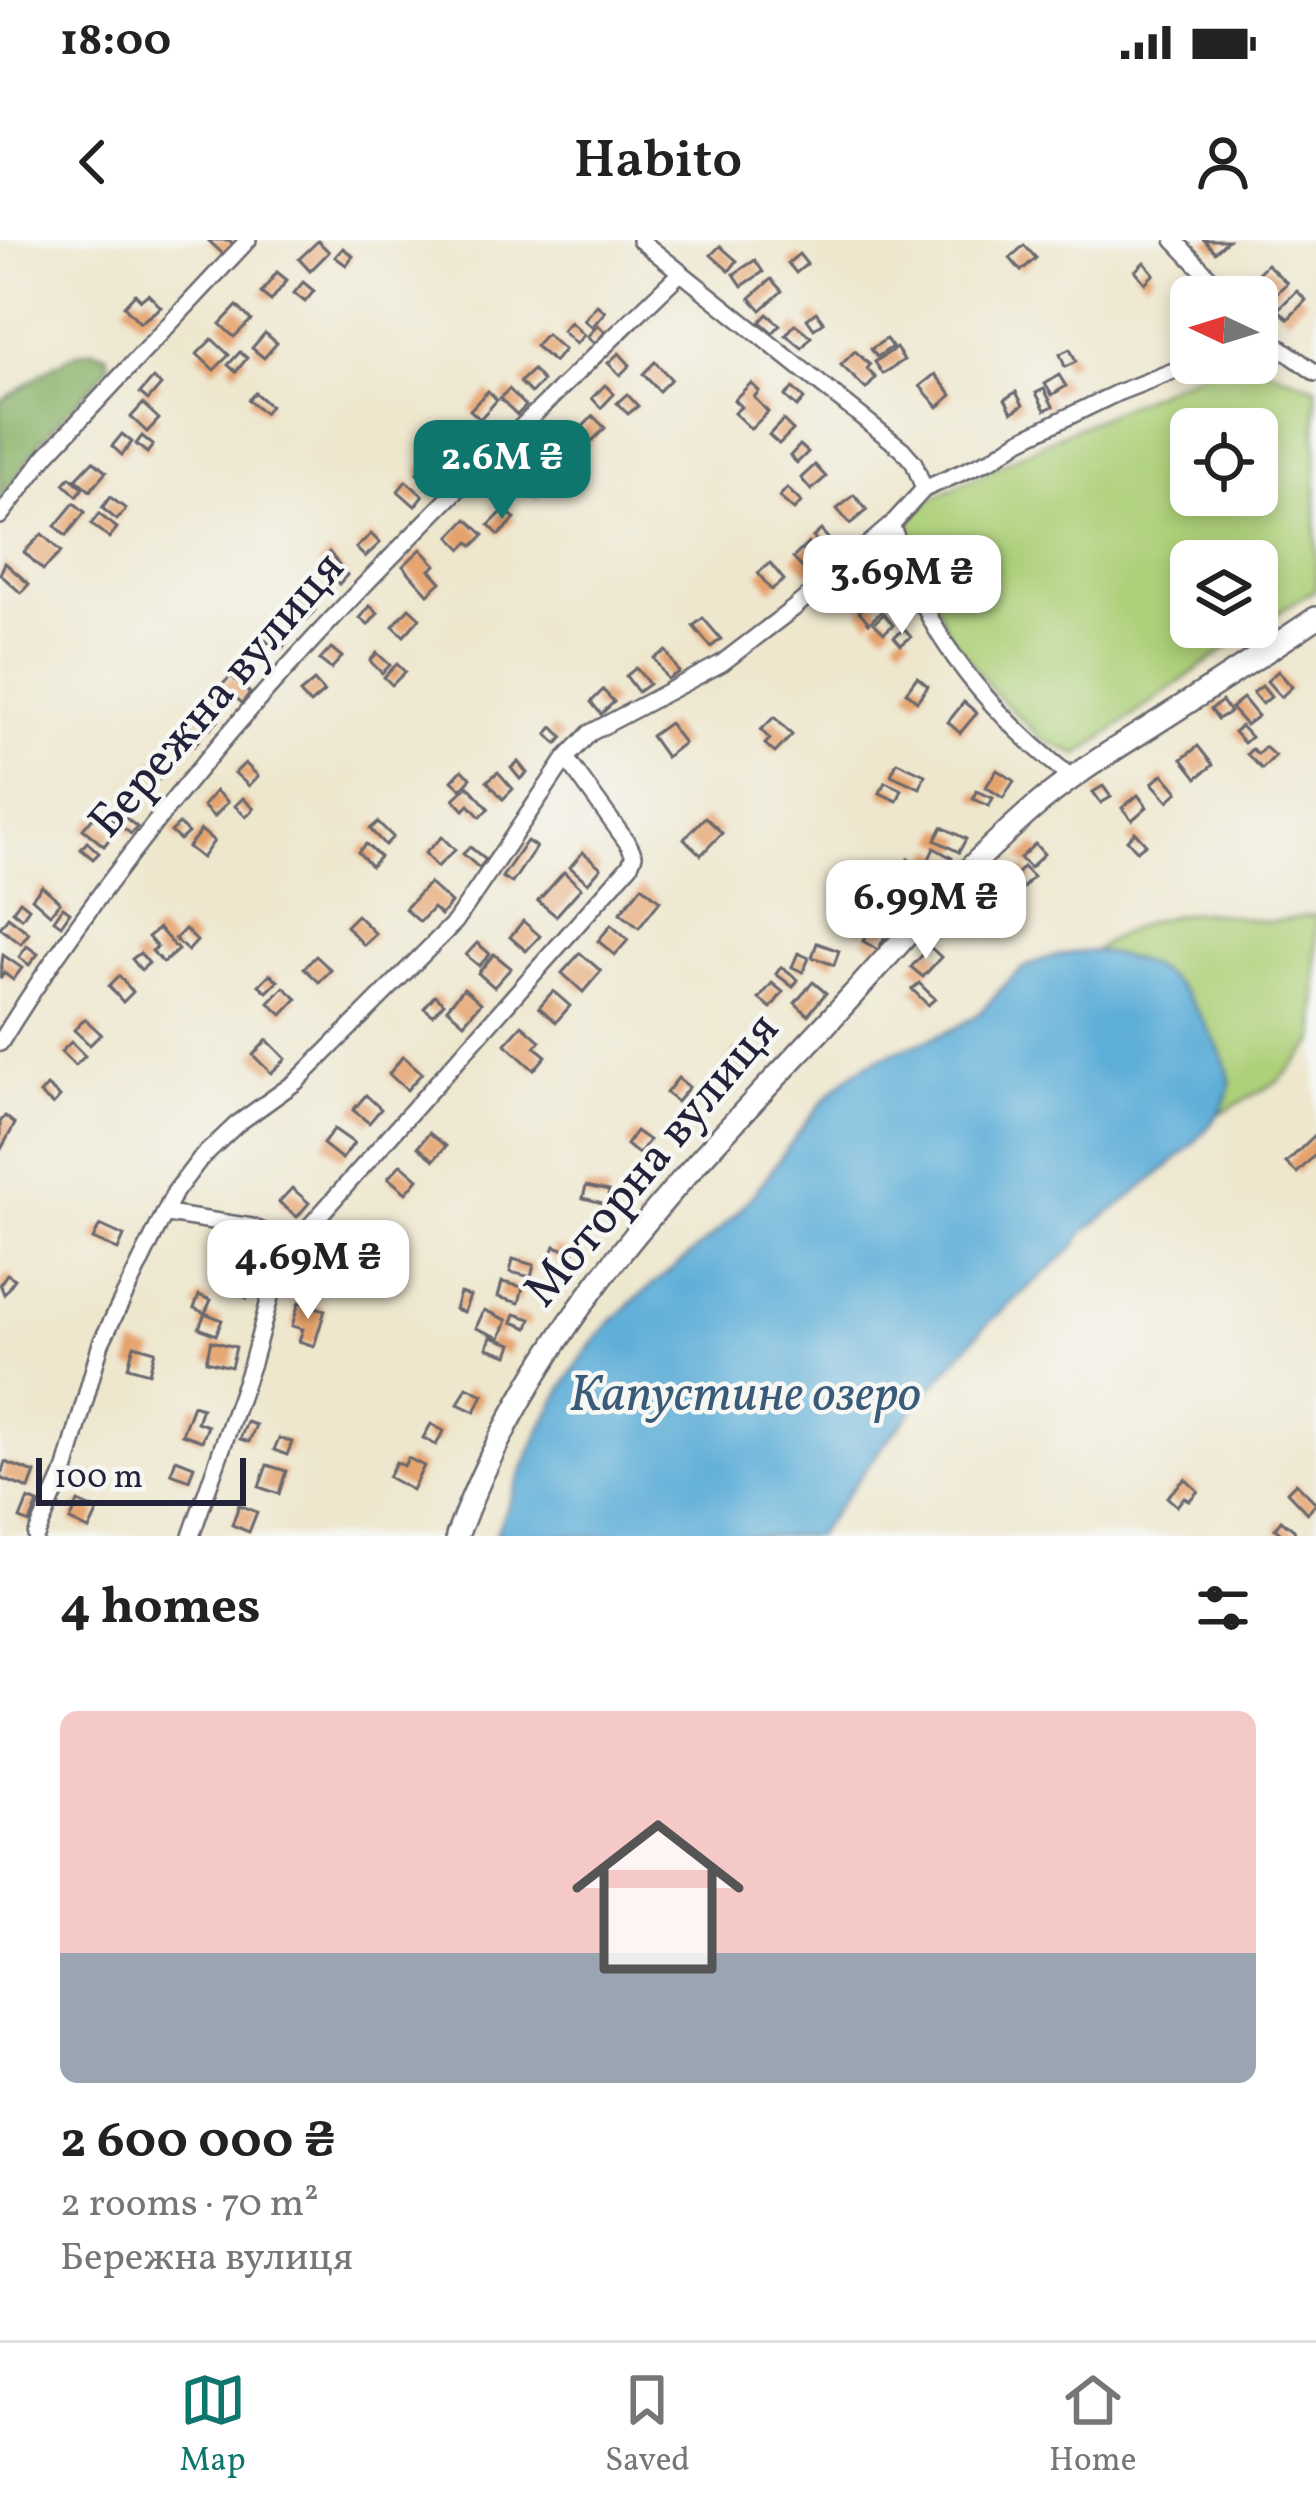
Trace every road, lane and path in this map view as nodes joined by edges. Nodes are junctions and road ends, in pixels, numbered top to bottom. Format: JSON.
{"nodes":[{"id":1,"x":248,"y":240,"type":"edge"},
{"id":2,"x":640,"y":240,"type":"edge"},
{"id":3,"x":1174,"y":240,"type":"edge"},
{"id":4,"x":679,"y":274,"type":"junction"},
{"id":5,"x":1208,"y":276,"type":"edge"},
{"id":6,"x":1278,"y":347,"type":"edge"},
{"id":7,"x":1170,"y":372,"type":"edge"},
{"id":8,"x":1316,"y":373,"type":"edge"},
{"id":9,"x":924,"y":489,"type":"junction"},
{"id":10,"x":0,"y":516,"type":"edge"},
{"id":11,"x":890,"y":525,"type":"junction"},
{"id":12,"x":1316,"y":619,"type":"edge"},
{"id":13,"x":566,"y":758,"type":"junction"},
{"id":14,"x":1072,"y":778,"type":"junction"},
{"id":15,"x":0,"y":1043,"type":"edge"},
{"id":16,"x":167,"y":1214,"type":"junction"},
{"id":17,"x":294,"y":1244,"type":"junction"},
{"id":18,"x":36,"y":1536,"type":"edge"},
{"id":19,"x":191,"y":1536,"type":"edge"},
{"id":20,"x":457,"y":1536,"type":"edge"}],
"edges":[{"from":1,"to":10,"type":"street"},
{"from":2,"to":4,"type":"street"},
{"from":3,"to":5,"type":"street"},
{"from":4,"to":9,"type":"street"},
{"from":4,"to":15,"type":"street","name":"Бережна вулиця"},
{"from":6,"to":8,"type":"street"},
{"from":7,"to":9,"type":"street"},
{"from":9,"to":11,"type":"street"},
{"from":11,"to":13,"type":"street"},
{"from":11,"to":14,"type":"street"},
{"from":12,"to":14,"type":"street","name":"Моторна вулиця"},
{"from":13,"to":16,"type":"street"},
{"from":13,"to":17,"type":"street"},
{"from":14,"to":20,"type":"street","name":"Моторна вулиця"},
{"from":16,"to":17,"type":"street"},
{"from":16,"to":18,"type":"street"},
{"from":17,"to":19,"type":"street"}]}
